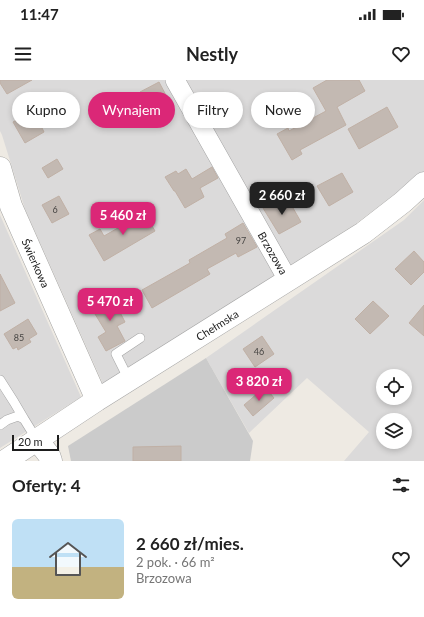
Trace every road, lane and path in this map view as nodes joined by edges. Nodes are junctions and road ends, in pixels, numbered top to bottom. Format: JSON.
{"nodes":[{"id":1,"x":175,"y":80,"type":"edge"},
{"id":2,"x":0,"y":168,"type":"edge"},
{"id":3,"x":424,"y":183,"type":"edge"},
{"id":4,"x":288,"y":280,"type":"junction"},
{"id":5,"x":140,"y":338,"type":"dead end"},
{"id":6,"x":0,"y":380,"type":"edge"},
{"id":7,"x":129,"y":380,"type":"junction"},
{"id":8,"x":98,"y":400,"type":"junction"},
{"id":9,"x":24,"y":420,"type":"junction"},
{"id":10,"x":0,"y":425,"type":"edge"},
{"id":11,"x":37,"y":440,"type":"junction"},
{"id":12,"x":5,"y":461,"type":"edge"},
{"id":13,"x":51,"y":461,"type":"edge"}],
"edges":[{"from":1,"to":4,"type":"street","name":"Brzozowa"},
{"from":2,"to":8,"type":"street","name":"Świerkowa"},
{"from":3,"to":4,"type":"street","name":"Chełmska"},
{"from":4,"to":7,"type":"street","name":"Chełmska"},
{"from":5,"to":7,"type":"lane"},
{"from":6,"to":9,"type":"lane"},
{"from":7,"to":8,"type":"street","name":"Chełmska"},
{"from":8,"to":11,"type":"street","name":"Chełmska"},
{"from":9,"to":10,"type":"lane"},
{"from":9,"to":11,"type":"lane"},
{"from":11,"to":12,"type":"street","name":"Chełmska"},
{"from":11,"to":13,"type":"street"}]}
